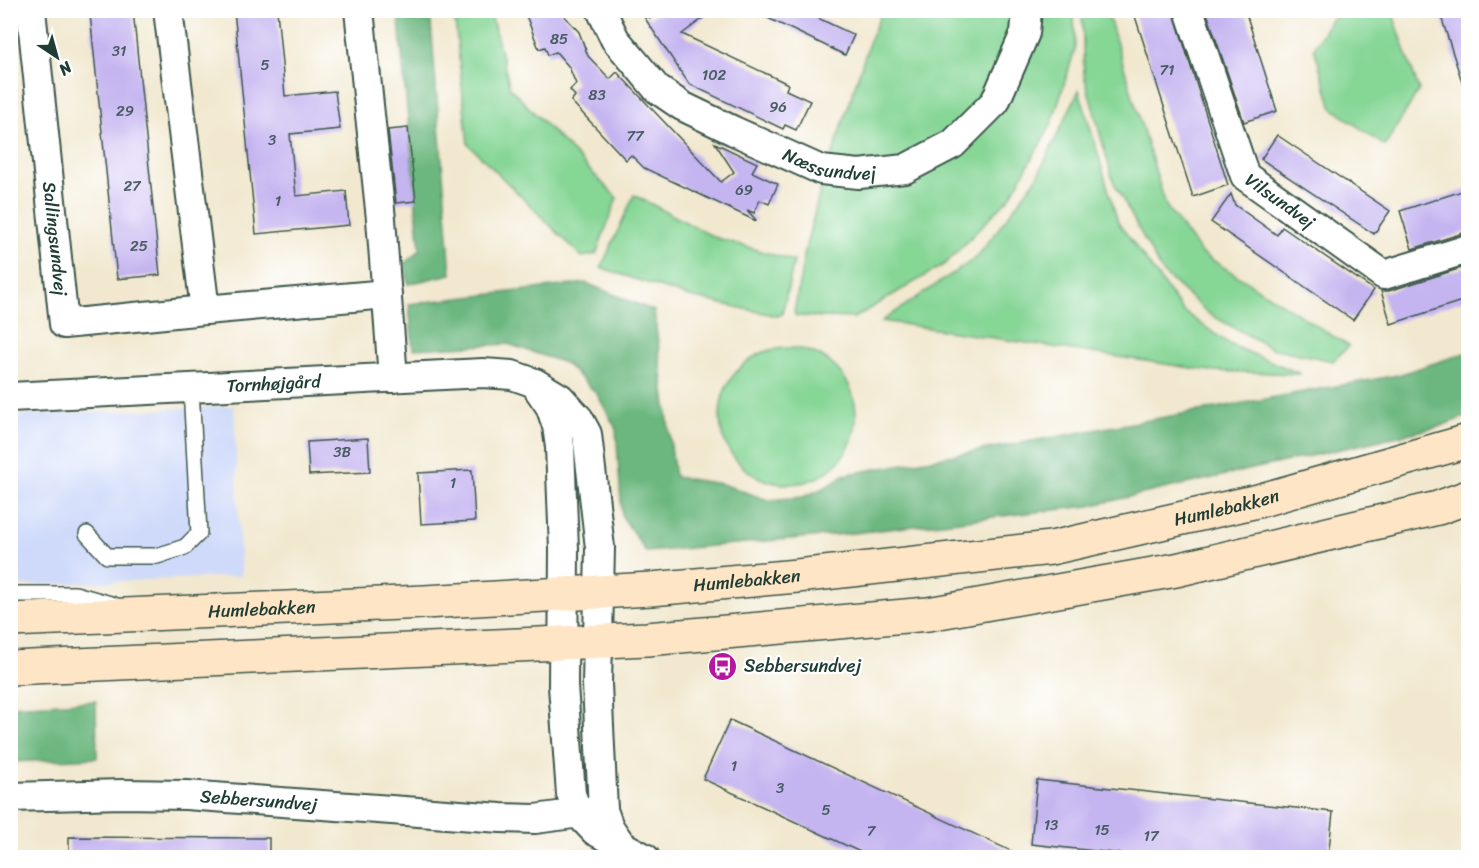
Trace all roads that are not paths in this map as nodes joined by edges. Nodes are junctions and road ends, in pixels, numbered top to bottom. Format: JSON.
{"nodes":[{"id":1,"x":31,"y":10,"type":"edge"},
{"id":2,"x":168,"y":10,"type":"edge"},
{"id":3,"x":359,"y":10,"type":"edge"},
{"id":4,"x":601,"y":10,"type":"edge"},
{"id":5,"x":1026,"y":10,"type":"edge"},
{"id":6,"x":1189,"y":10,"type":"edge"},
{"id":7,"x":1468,"y":249,"type":"edge"},
{"id":8,"x":387,"y":294,"type":"junction"},
{"id":9,"x":205,"y":310,"type":"junction"},
{"id":10,"x":393,"y":378,"type":"junction"},
{"id":11,"x":535,"y":383,"type":"junction"},
{"id":12,"x":191,"y":388,"type":"junction"},
{"id":13,"x":10,"y":397,"type":"edge"},
{"id":14,"x":1468,"y":441,"type":"edge"},
{"id":15,"x":1468,"y":497,"type":"edge"},
{"id":16,"x":87,"y":534,"type":"dead end"},
{"id":17,"x":599,"y":592,"type":"junction"},
{"id":18,"x":10,"y":594,"type":"edge"},
{"id":19,"x":563,"y":594,"type":"junction"},
{"id":20,"x":146,"y":614,"type":"junction"},
{"id":21,"x":10,"y":620,"type":"edge"},
{"id":22,"x":598,"y":641,"type":"junction"},
{"id":23,"x":563,"y":643,"type":"junction"},
{"id":24,"x":10,"y":668,"type":"edge"},
{"id":25,"x":10,"y":797,"type":"edge"},
{"id":26,"x":590,"y":812,"type":"junction"},
{"id":27,"x":645,"y":858,"type":"edge"}],
"edges":[{"from":1,"to":9,"type":"street","name":"Sallingsundvej"},
{"from":2,"to":9,"type":"street"},
{"from":3,"to":8,"type":"street"},
{"from":4,"to":5,"type":"street","name":"Næssundvej"},
{"from":6,"to":7,"type":"street","name":"Vilsundvej"},
{"from":8,"to":9,"type":"street","name":"Sallingsundvej"},
{"from":8,"to":10,"type":"street"},
{"from":10,"to":11,"type":"street","name":"Tornhøjgård"},
{"from":10,"to":12,"type":"street","name":"Tornhøjgård"},
{"from":11,"to":17,"type":"street","name":"Tornhøjgård"},
{"from":11,"to":19,"type":"street"},
{"from":12,"to":13,"type":"street","name":"Tornhøjgård"},
{"from":12,"to":16,"type":"lane"},
{"from":14,"to":17,"type":"street","name":"Humlebakken"},
{"from":15,"to":22,"type":"street"},
{"from":17,"to":19,"type":"street","name":"Humlebakken"},
{"from":17,"to":22,"type":"street","name":"Tornhøjgård"},
{"from":18,"to":20,"type":"lane"},
{"from":19,"to":20,"type":"street","name":"Humlebakken"},
{"from":19,"to":23,"type":"street"},
{"from":20,"to":21,"type":"street","name":"Humlebakken"},
{"from":22,"to":23,"type":"street"},
{"from":22,"to":26,"type":"street"},
{"from":23,"to":24,"type":"street"},
{"from":23,"to":26,"type":"street"},
{"from":25,"to":26,"type":"street","name":"Sebbersundvej"},
{"from":26,"to":27,"type":"street"}]}
